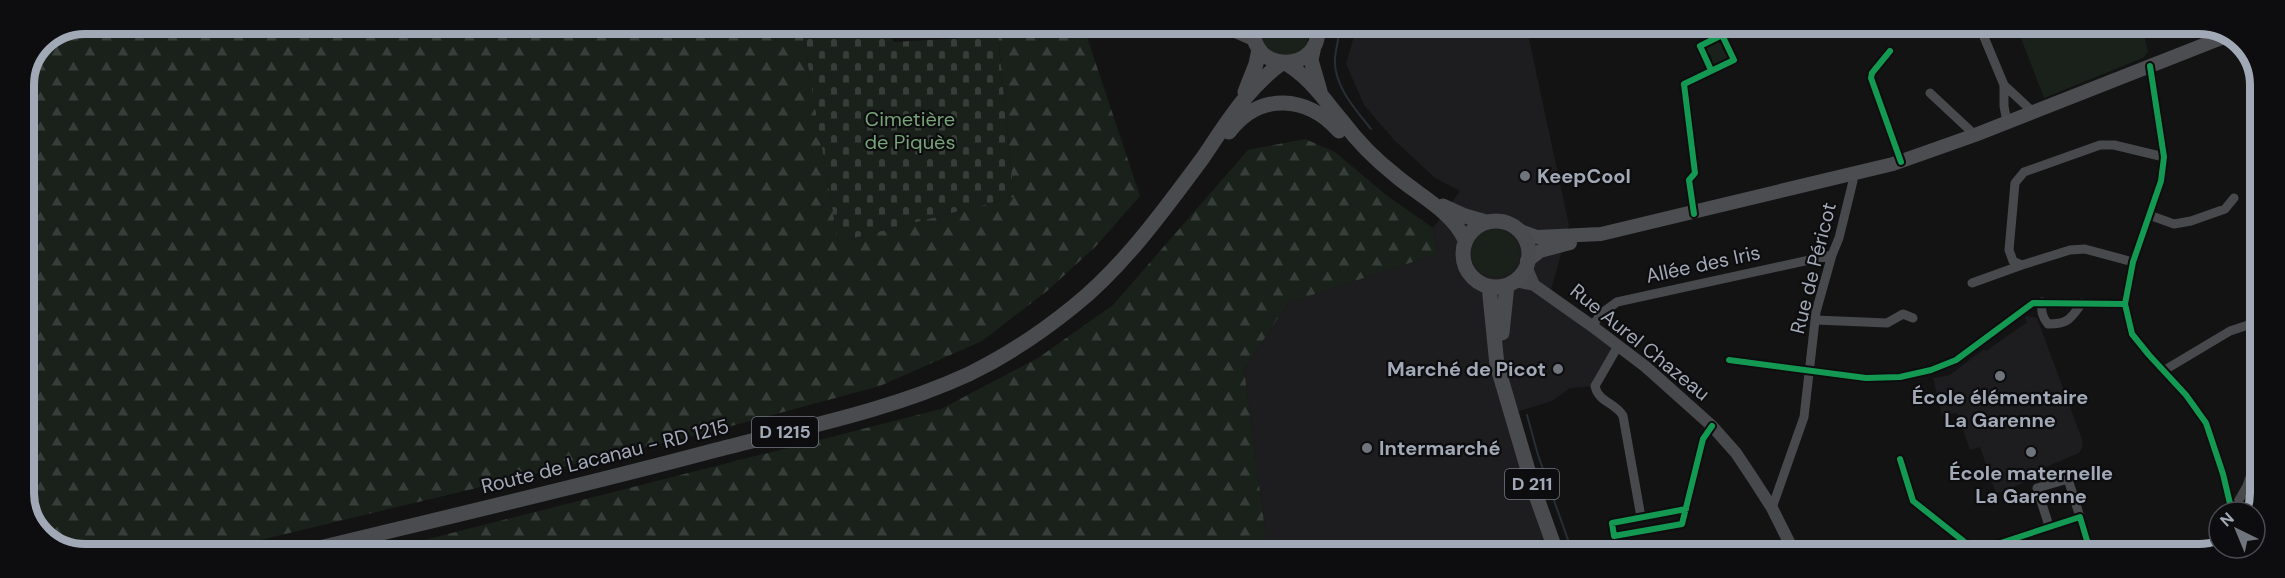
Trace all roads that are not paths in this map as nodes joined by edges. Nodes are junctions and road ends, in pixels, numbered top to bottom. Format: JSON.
{"nodes":[{"id":1,"x":1234,"y":34,"type":"edge"},
{"id":2,"x":1256,"y":34,"type":"edge"},
{"id":3,"x":1317,"y":34,"type":"edge"},
{"id":4,"x":1983,"y":34,"type":"edge"},
{"id":5,"x":1720,"y":36,"type":"joint"},
{"id":6,"x":2220,"y":39,"type":"edge"},
{"id":7,"x":1258,"y":46,"type":"junction"},
{"id":8,"x":1314,"y":46,"type":"junction"},
{"id":9,"x":1890,"y":51,"type":"dead end"},
{"id":10,"x":1284,"y":63,"type":"junction"},
{"id":11,"x":2150,"y":66,"type":"junction"},
{"id":12,"x":1711,"y":70,"type":"junction"},
{"id":13,"x":2004,"y":85,"type":"junction"},
{"id":14,"x":1930,"y":93,"type":"dead end"},
{"id":15,"x":1321,"y":94,"type":"junction"},
{"id":16,"x":1242,"y":100,"type":"junction"},
{"id":17,"x":2033,"y":112,"type":"junction"},
{"id":18,"x":2007,"y":122,"type":"junction"},
{"id":19,"x":1975,"y":135,"type":"junction"},
{"id":20,"x":2164,"y":157,"type":"junction"},
{"id":21,"x":1901,"y":162,"type":"junction"},
{"id":22,"x":1194,"y":169,"type":"junction"},
{"id":23,"x":1394,"y":175,"type":"junction"},
{"id":24,"x":1853,"y":175,"type":"junction"},
{"id":25,"x":1419,"y":194,"type":"junction"},
{"id":26,"x":2234,"y":198,"type":"dead end"},
{"id":27,"x":1694,"y":214,"type":"junction"},
{"id":28,"x":2149,"y":215,"type":"junction"},
{"id":29,"x":1486,"y":222,"type":"junction"},
{"id":30,"x":1520,"y":231,"type":"junction"},
{"id":31,"x":1601,"y":234,"type":"junction"},
{"id":32,"x":1466,"y":240,"type":"junction"},
{"id":33,"x":1832,"y":255,"type":"junction"},
{"id":34,"x":2133,"y":262,"type":"junction"},
{"id":35,"x":1527,"y":263,"type":"junction"},
{"id":36,"x":2022,"y":265,"type":"junction"},
{"id":37,"x":1511,"y":283,"type":"junction"},
{"id":38,"x":1972,"y":283,"type":"dead end"},
{"id":39,"x":1534,"y":285,"type":"junction"},
{"id":40,"x":1489,"y":286,"type":"junction"},
{"id":41,"x":2042,"y":302,"type":"junction"},
{"id":42,"x":2082,"y":303,"type":"junction"},
{"id":43,"x":2125,"y":304,"type":"junction"},
{"id":44,"x":1913,"y":318,"type":"dead end"},
{"id":45,"x":1815,"y":320,"type":"junction"},
{"id":46,"x":2250,"y":324,"type":"edge"},
{"id":47,"x":1592,"y":326,"type":"junction"},
{"id":48,"x":1618,"y":346,"type":"junction"},
{"id":49,"x":1729,"y":360,"type":"dead end"},
{"id":50,"x":1809,"y":369,"type":"junction"},
{"id":51,"x":2163,"y":371,"type":"junction"},
{"id":52,"x":1510,"y":413,"type":"junction"},
{"id":53,"x":1712,"y":426,"type":"junction"},
{"id":54,"x":1900,"y":459,"type":"dead end"},
{"id":55,"x":2250,"y":477,"type":"edge"},
{"id":56,"x":2229,"y":500,"type":"edge"},
{"id":57,"x":2239,"y":500,"type":"edge"},
{"id":58,"x":1772,"y":508,"type":"junction"},
{"id":59,"x":1686,"y":510,"type":"junction"},
{"id":60,"x":2080,"y":517,"type":"junction"},
{"id":61,"x":1641,"y":518,"type":"junction"},
{"id":62,"x":2049,"y":526,"type":"junction"},
{"id":63,"x":336,"y":544,"type":"edge"},
{"id":64,"x":1553,"y":544,"type":"edge"},
{"id":65,"x":1790,"y":544,"type":"edge"},
{"id":66,"x":1965,"y":544,"type":"edge"},
{"id":67,"x":1998,"y":544,"type":"edge"},
{"id":68,"x":2088,"y":544,"type":"edge"}],
"edges":[{"from":1,"to":7,"type":"street"},
{"from":2,"to":7,"type":"main road"},
{"from":3,"to":8,"type":"main road"},
{"from":4,"to":13,"type":"street"},
{"from":5,"to":12,"type":"street"},
{"from":5,"to":12,"type":"street"},
{"from":6,"to":11,"type":"main road"},
{"from":7,"to":10,"type":"main road"},
{"from":7,"to":16,"type":"main road","number":"D 1215"},
{"from":8,"to":10,"type":"main road"},
{"from":8,"to":15,"type":"main road"},
{"from":9,"to":21,"type":"street"},
{"from":10,"to":15,"type":"main road"},
{"from":10,"to":16,"type":"main road","number":"D 1215"},
{"from":11,"to":17,"type":"main road"},
{"from":11,"to":20,"type":"street"},
{"from":12,"to":27,"type":"street"},
{"from":13,"to":17,"type":"street"},
{"from":13,"to":18,"type":"street"},
{"from":14,"to":19,"type":"street"},
{"from":15,"to":23,"type":"main road"},
{"from":16,"to":22,"type":"main road","number":"D 1215"},
{"from":17,"to":18,"type":"main road"},
{"from":18,"to":19,"type":"main road"},
{"from":19,"to":21,"type":"main road"},
{"from":20,"to":28,"type":"street"},
{"from":20,"to":36,"type":"street"},
{"from":21,"to":24,"type":"main road"},
{"from":22,"to":23,"type":"main road"},
{"from":22,"to":63,"type":"main road","name":"Route de Lacanau - RD 1215","number":"D 1215"},
{"from":23,"to":25,"type":"main road"},
{"from":24,"to":27,"type":"main road"},
{"from":24,"to":33,"type":"street","name":"Rue de Péricot"},
{"from":25,"to":29,"type":"main road"},
{"from":25,"to":32,"type":"main road"},
{"from":26,"to":28,"type":"street"},
{"from":27,"to":31,"type":"main road"},
{"from":28,"to":34,"type":"street"},
{"from":29,"to":30,"type":"main road"},
{"from":29,"to":32,"type":"main road"},
{"from":30,"to":31,"type":"main road"},
{"from":30,"to":35,"type":"main road"},
{"from":31,"to":35,"type":"main road"},
{"from":32,"to":40,"type":"main road"},
{"from":33,"to":45,"type":"street","name":"Rue de Péricot"},
{"from":33,"to":47,"type":"street","name":"Allée des Iris"},
{"from":34,"to":36,"type":"street"},
{"from":34,"to":43,"type":"street"},
{"from":35,"to":37,"type":"main road"},
{"from":35,"to":39,"type":"street"},
{"from":36,"to":38,"type":"street"},
{"from":37,"to":39,"type":"street","name":"Rue Aurel Chazeau"},
{"from":37,"to":40,"type":"main road"},
{"from":37,"to":52,"type":"main road","number":"D 211"},
{"from":39,"to":47,"type":"street","name":"Rue Aurel Chazeau"},
{"from":40,"to":52,"type":"main road","number":"D 211"},
{"from":41,"to":42,"type":"street"},
{"from":41,"to":42,"type":"street"},
{"from":41,"to":50,"type":"street"},
{"from":42,"to":43,"type":"street"},
{"from":43,"to":51,"type":"street"},
{"from":44,"to":45,"type":"street"},
{"from":45,"to":50,"type":"street","name":"Rue de Péricot"},
{"from":46,"to":51,"type":"street"},
{"from":47,"to":48,"type":"street","name":"Rue Aurel Chazeau"},
{"from":48,"to":53,"type":"street","name":"Rue Aurel Chazeau"},
{"from":48,"to":61,"type":"street"},
{"from":49,"to":50,"type":"street"},
{"from":50,"to":58,"type":"street","name":"Rue de Péricot"},
{"from":51,"to":56,"type":"street"},
{"from":52,"to":64,"type":"main road","number":"D 211"},
{"from":53,"to":58,"type":"street","name":"Rue Aurel Chazeau"},
{"from":53,"to":59,"type":"street"},
{"from":54,"to":66,"type":"street"},
{"from":55,"to":57,"type":"street"},
{"from":58,"to":65,"type":"street","name":"Rue Aurel Chazeau"},
{"from":59,"to":61,"type":"street"},
{"from":59,"to":61,"type":"street"},
{"from":60,"to":62,"type":"street"},
{"from":60,"to":62,"type":"street"},
{"from":60,"to":68,"type":"street"},
{"from":62,"to":67,"type":"street"}]}
